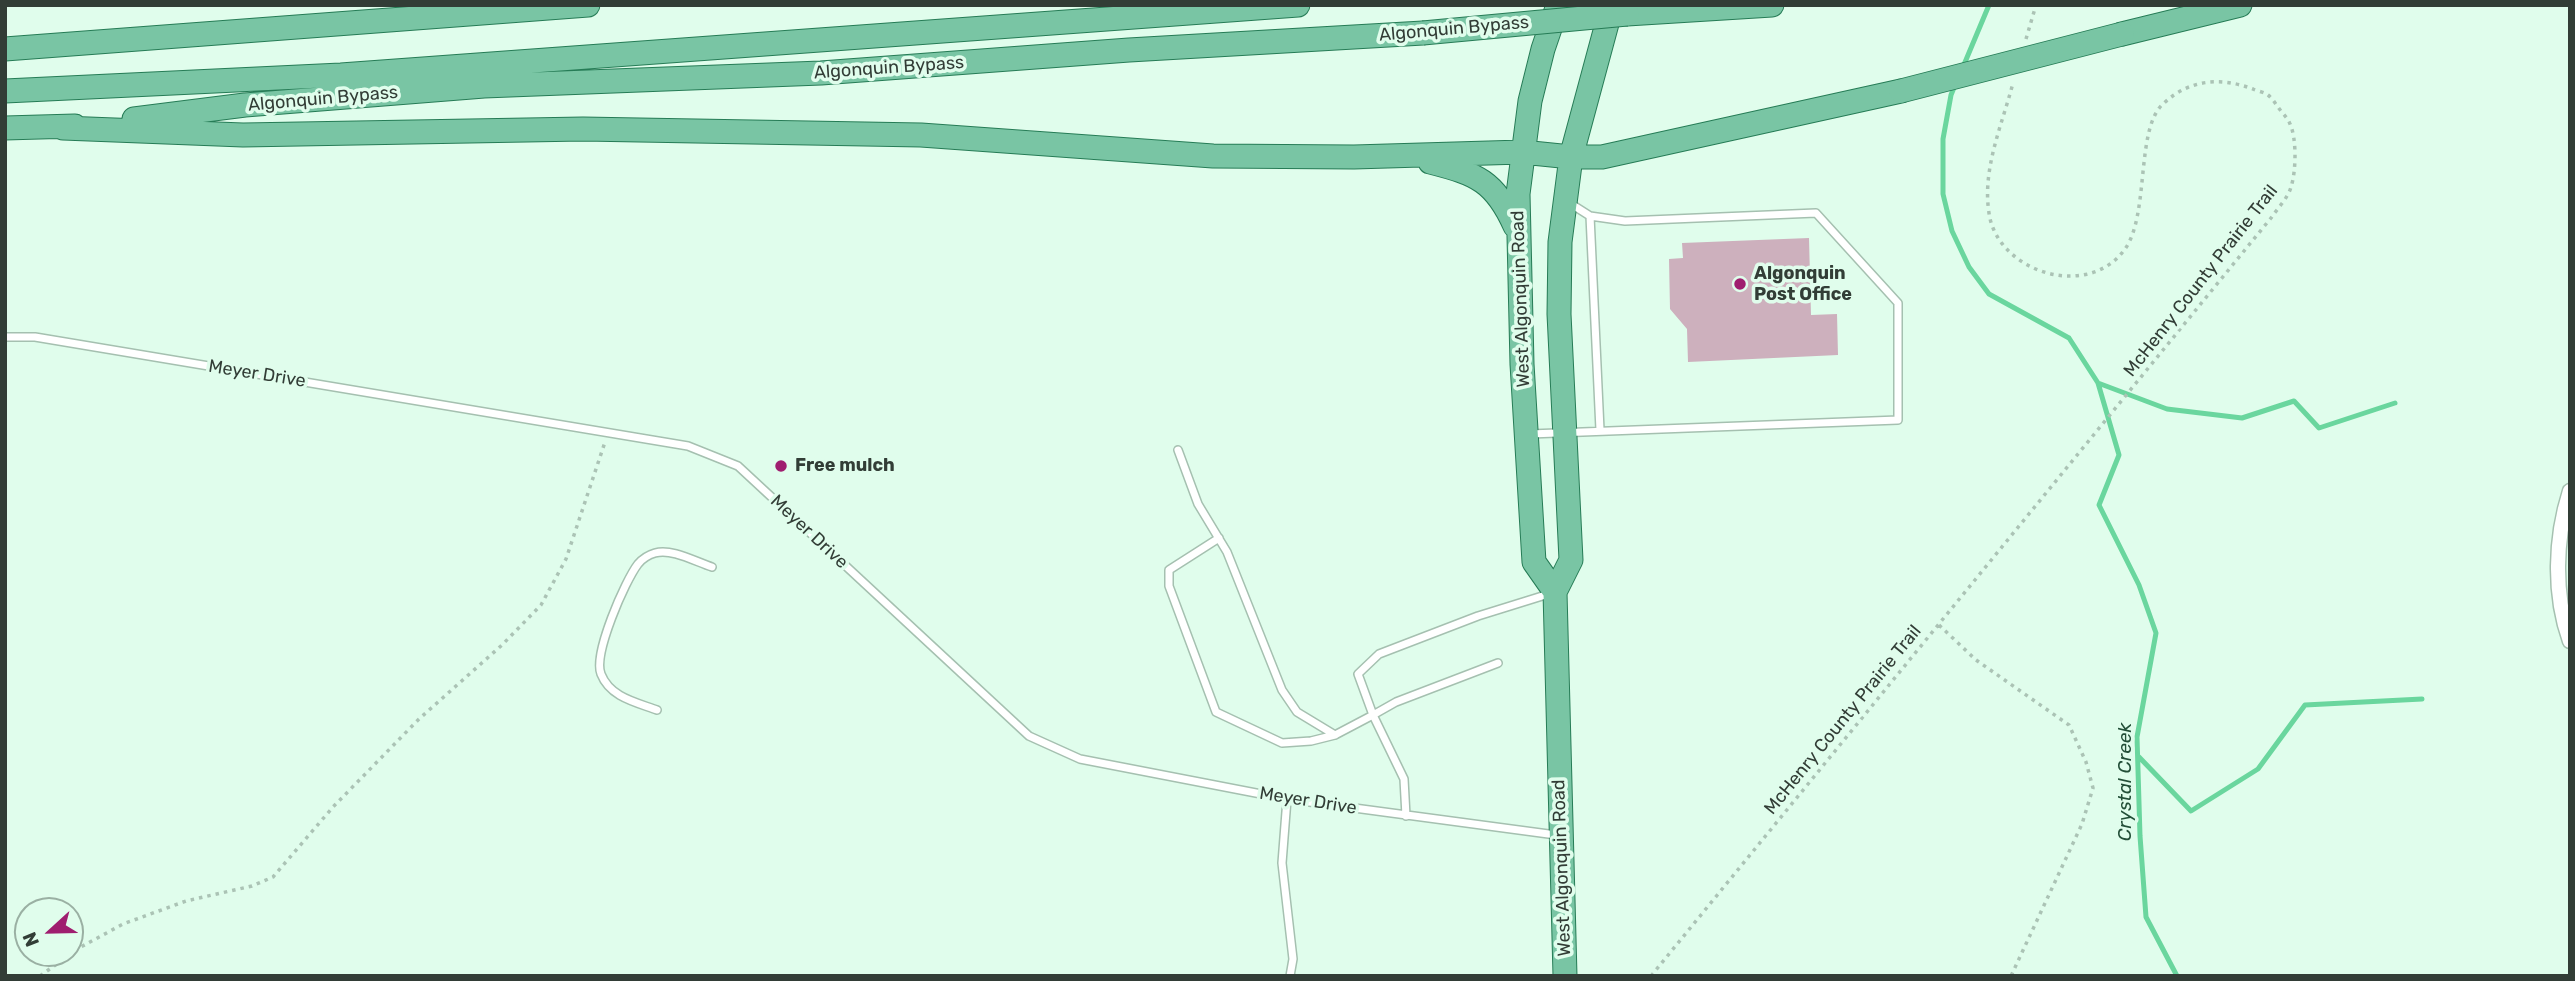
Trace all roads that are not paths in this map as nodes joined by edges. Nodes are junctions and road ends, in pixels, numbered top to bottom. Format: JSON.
{"nodes":[{"id":1,"x":588,"y":5,"type":"edge"},
{"id":2,"x":1298,"y":5,"type":"edge"},
{"id":3,"x":1558,"y":5,"type":"edge"},
{"id":4,"x":1772,"y":5,"type":"edge"},
{"id":5,"x":2240,"y":5,"type":"edge"},
{"id":6,"x":1619,"y":10,"type":"edge"},
{"id":7,"x":5,"y":49,"type":"edge"},
{"id":8,"x":5,"y":91,"type":"edge"},
{"id":9,"x":5,"y":128,"type":"edge"},
{"id":10,"x":63,"y":128,"type":"junction"},
{"id":11,"x":1522,"y":152,"type":"junction"},
{"id":12,"x":1400,"y":155,"type":"junction"},
{"id":13,"x":1571,"y":157,"type":"junction"},
{"id":14,"x":1565,"y":200,"type":"junction"},
{"id":15,"x":1590,"y":216,"type":"junction"},
{"id":16,"x":1519,"y":234,"type":"junction"},
{"id":17,"x":5,"y":337,"type":"edge"},
{"id":18,"x":1600,"y":430,"type":"junction"},
{"id":19,"x":1564,"y":432,"type":"junction"},
{"id":20,"x":1526,"y":435,"type":"junction"},
{"id":21,"x":1178,"y":450,"type":"dead end"},
{"id":22,"x":2570,"y":491,"type":"edge"},
{"id":23,"x":1219,"y":538,"type":"junction"},
{"id":24,"x":712,"y":567,"type":"dead end"},
{"id":25,"x":1555,"y":592,"type":"junction"},
{"id":26,"x":2570,"y":641,"type":"edge"},
{"id":27,"x":1498,"y":663,"type":"dead end"},
{"id":28,"x":657,"y":710,"type":"dead end"},
{"id":29,"x":1373,"y":715,"type":"junction"},
{"id":30,"x":1335,"y":735,"type":"junction"},
{"id":31,"x":1287,"y":799,"type":"junction"},
{"id":32,"x":1406,"y":816,"type":"junction"},
{"id":33,"x":1560,"y":836,"type":"junction"},
{"id":34,"x":1290,"y":976,"type":"edge"},
{"id":35,"x":1565,"y":976,"type":"edge"}],
"edges":[{"from":1,"to":7,"type":"main road"},
{"from":2,"to":8,"type":"main road","name":"Algonquin Bypass"},
{"from":3,"to":11,"type":"main road","name":"West Algonquin Road"},
{"from":4,"to":6,"type":"main road","name":"Algonquin Bypass"},
{"from":5,"to":13,"type":"main road","bridge":true},
{"from":6,"to":10,"type":"main road","name":"Algonquin Bypass","bridge":true},
{"from":6,"to":13,"type":"main road","name":"West Algonquin Road"},
{"from":9,"to":10,"type":"main road","name":"Algonquin Bypass"},
{"from":10,"to":12,"type":"main road"},
{"from":11,"to":12,"type":"main road"},
{"from":11,"to":13,"type":"main road"},
{"from":11,"to":16,"type":"main road","name":"West Algonquin Road"},
{"from":12,"to":16,"type":"main road"},
{"from":13,"to":14,"type":"main road","name":"West Algonquin Road"},
{"from":14,"to":15,"type":"lane"},
{"from":14,"to":19,"type":"main road","name":"West Algonquin Road"},
{"from":15,"to":18,"type":"lane"},
{"from":15,"to":18,"type":"lane"},
{"from":16,"to":20,"type":"main road","name":"West Algonquin Road"},
{"from":17,"to":31,"type":"lane","name":"Meyer Drive"},
{"from":18,"to":19,"type":"lane"},
{"from":19,"to":20,"type":"lane"},
{"from":19,"to":25,"type":"main road","name":"West Algonquin Road"},
{"from":20,"to":25,"type":"main road","name":"West Algonquin Road"},
{"from":21,"to":23,"type":"lane"},
{"from":22,"to":26,"type":"street"},
{"from":23,"to":30,"type":"lane"},
{"from":23,"to":30,"type":"lane"},
{"from":24,"to":28,"type":"lane"},
{"from":25,"to":29,"type":"lane"},
{"from":25,"to":33,"type":"main road","name":"West Algonquin Road"},
{"from":27,"to":29,"type":"lane"},
{"from":29,"to":30,"type":"lane"},
{"from":29,"to":32,"type":"lane"},
{"from":31,"to":32,"type":"lane","name":"Meyer Drive"},
{"from":31,"to":34,"type":"lane"},
{"from":32,"to":33,"type":"lane","name":"Meyer Drive"},
{"from":33,"to":35,"type":"main road","name":"West Algonquin Road"}]}
